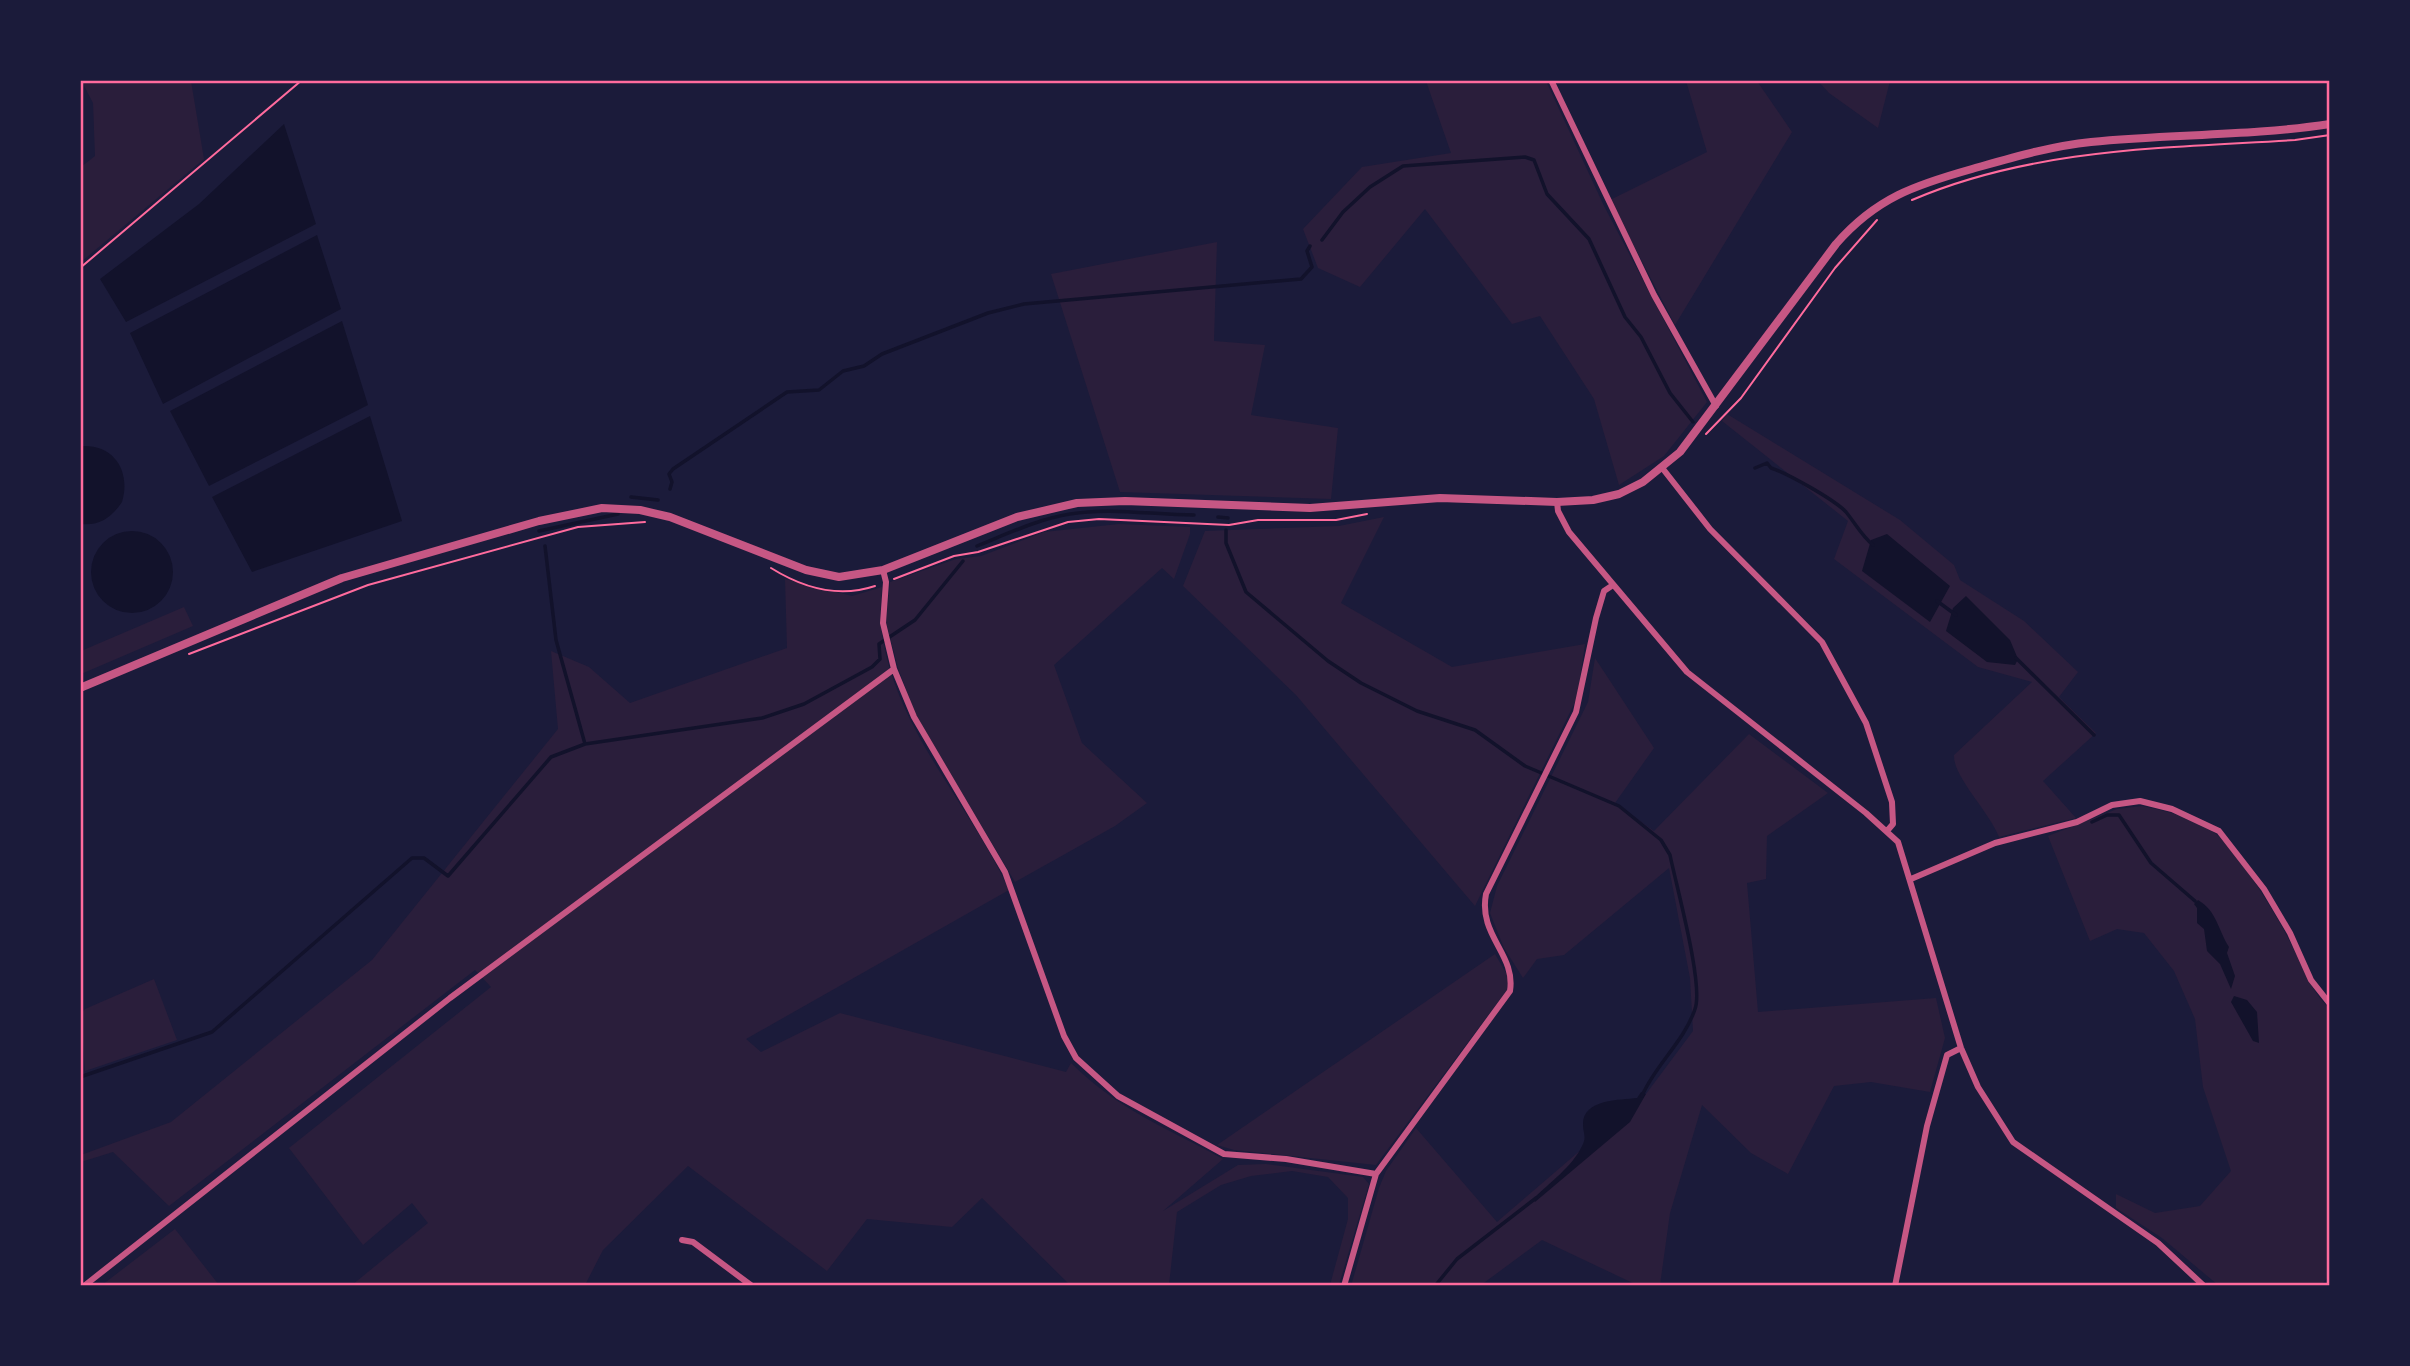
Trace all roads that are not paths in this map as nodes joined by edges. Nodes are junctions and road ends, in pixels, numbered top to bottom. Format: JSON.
{"nodes":[{"id":1,"x":1551,"y":80,"type":"edge"},
{"id":2,"x":2329,"y":124,"type":"edge"},
{"id":3,"x":1716,"y":406,"type":"junction"},
{"id":4,"x":1663,"y":469,"type":"junction"},
{"id":5,"x":1558,"y":502,"type":"junction"},
{"id":6,"x":883,"y":570,"type":"junction"},
{"id":7,"x":1612,"y":585,"type":"junction"},
{"id":8,"x":894,"y":670,"type":"junction"},
{"id":9,"x":80,"y":688,"type":"edge"},
{"id":10,"x":1887,"y":831,"type":"junction"},
{"id":11,"x":1911,"y":879,"type":"junction"},
{"id":12,"x":2329,"y":1004,"type":"edge"},
{"id":13,"x":1961,"y":1048,"type":"junction"},
{"id":14,"x":1376,"y":1174,"type":"junction"},
{"id":15,"x":682,"y":1240,"type":"dead end"},
{"id":16,"x":85,"y":1286,"type":"edge"},
{"id":17,"x":752,"y":1286,"type":"edge"},
{"id":18,"x":1344,"y":1286,"type":"edge"},
{"id":19,"x":1895,"y":1286,"type":"edge"},
{"id":20,"x":2204,"y":1286,"type":"edge"}],
"edges":[{"from":1,"to":3,"type":"street"},
{"from":2,"to":3,"type":"street"},
{"from":3,"to":4,"type":"street"},
{"from":4,"to":5,"type":"street"},
{"from":4,"to":10,"type":"street"},
{"from":5,"to":6,"type":"street"},
{"from":5,"to":7,"type":"street"},
{"from":6,"to":8,"type":"street"},
{"from":6,"to":9,"type":"street"},
{"from":7,"to":10,"type":"street"},
{"from":7,"to":14,"type":"street"},
{"from":8,"to":14,"type":"street"},
{"from":8,"to":16,"type":"street"},
{"from":10,"to":11,"type":"street"},
{"from":11,"to":12,"type":"street"},
{"from":11,"to":13,"type":"street"},
{"from":13,"to":19,"type":"street"},
{"from":13,"to":20,"type":"street"},
{"from":14,"to":18,"type":"street"},
{"from":15,"to":17,"type":"street"}]}
